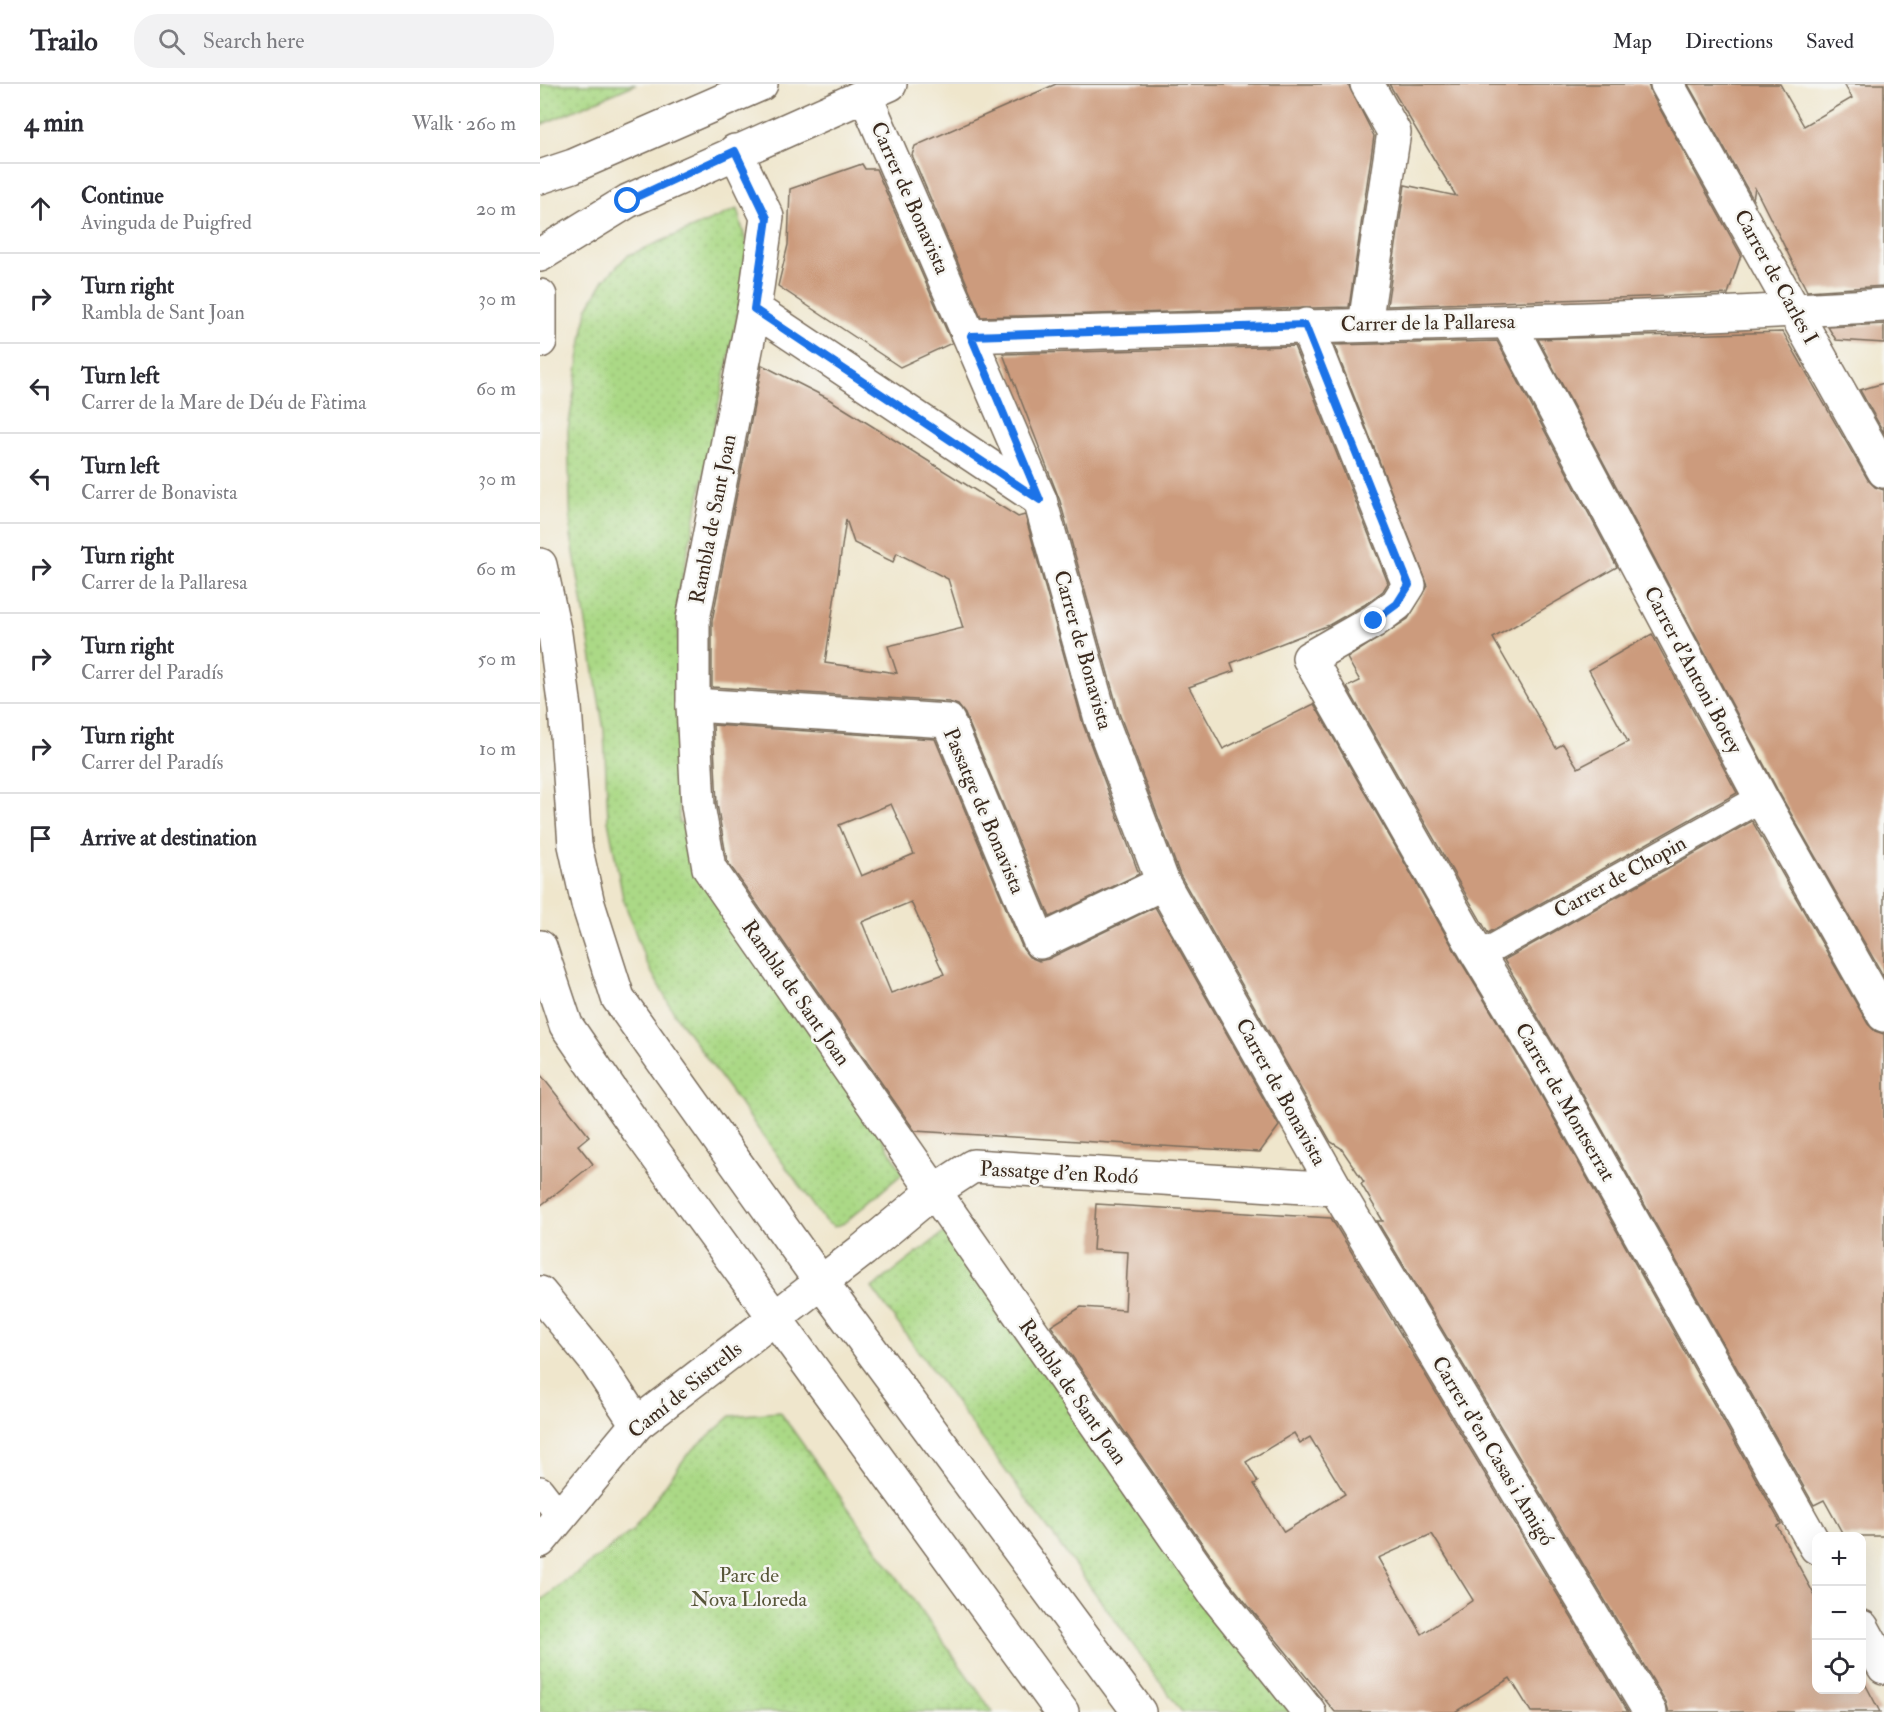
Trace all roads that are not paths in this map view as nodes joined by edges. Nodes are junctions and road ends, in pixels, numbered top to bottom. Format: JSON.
{"nodes":[{"id":1,"x":761,"y":84,"type":"edge"},
{"id":2,"x":1367,"y":84,"type":"edge"},
{"id":3,"x":1667,"y":84,"type":"edge"},
{"id":4,"x":877,"y":90,"type":"edge"},
{"id":5,"x":735,"y":151,"type":"junction"},
{"id":6,"x":540,"y":177,"type":"edge"},
{"id":7,"x":540,"y":255,"type":"edge"},
{"id":8,"x":540,"y":296,"type":"edge"},
{"id":9,"x":1884,"y":305,"type":"edge"},
{"id":10,"x":754,"y":309,"type":"junction"},
{"id":11,"x":1795,"y":310,"type":"junction"},
{"id":12,"x":1508,"y":322,"type":"junction"},
{"id":13,"x":1365,"y":324,"type":"junction"},
{"id":14,"x":1305,"y":325,"type":"junction"},
{"id":15,"x":971,"y":336,"type":"junction"},
{"id":16,"x":540,"y":341,"type":"edge"},
{"id":17,"x":1884,"y":471,"type":"edge"},
{"id":18,"x":1040,"y":500,"type":"junction"},
{"id":19,"x":540,"y":565,"type":"edge"},
{"id":20,"x":693,"y":705,"type":"junction"},
{"id":21,"x":1761,"y":798,"type":"junction"},
{"id":22,"x":1163,"y":883,"type":"junction"},
{"id":23,"x":540,"y":946,"type":"edge"},
{"id":24,"x":1479,"y":956,"type":"junction"},
{"id":25,"x":1884,"y":1015,"type":"edge"},
{"id":26,"x":1336,"y":1189,"type":"junction"},
{"id":27,"x":933,"y":1192,"type":"junction"},
{"id":28,"x":820,"y":1281,"type":"junction"},
{"id":29,"x":540,"y":1293,"type":"edge"},
{"id":30,"x":776,"y":1316,"type":"junction"},
{"id":31,"x":637,"y":1424,"type":"junction"},
{"id":32,"x":540,"y":1490,"type":"edge"},
{"id":33,"x":550,"y":1529,"type":"edge"},
{"id":34,"x":1812,"y":1540,"type":"edge"},
{"id":35,"x":1866,"y":1634,"type":"edge"},
{"id":36,"x":1884,"y":1667,"type":"edge"},
{"id":37,"x":1062,"y":1712,"type":"edge"},
{"id":38,"x":1139,"y":1712,"type":"edge"},
{"id":39,"x":1309,"y":1712,"type":"edge"},
{"id":40,"x":1650,"y":1712,"type":"edge"}],
"edges":[{"from":1,"to":6,"type":"street"},
{"from":2,"to":13,"type":"street"},
{"from":3,"to":11,"type":"street","name":"Carrer de Carles I"},
{"from":4,"to":5,"type":"street"},
{"from":4,"to":15,"type":"street","name":"Carrer de Bonavista"},
{"from":5,"to":7,"type":"street"},
{"from":5,"to":10,"type":"street","name":"Rambla de Sant Joan"},
{"from":8,"to":16,"type":"street"},
{"from":9,"to":11,"type":"street","name":"Carrer de la Pallaresa"},
{"from":10,"to":18,"type":"street"},
{"from":10,"to":20,"type":"street","name":"Rambla de Sant Joan"},
{"from":11,"to":12,"type":"street","name":"Carrer de la Pallaresa"},
{"from":11,"to":17,"type":"street","name":"Carrer de Carles I"},
{"from":12,"to":13,"type":"street","name":"Carrer de la Pallaresa"},
{"from":12,"to":21,"type":"street","name":"Carrer d'Antoni Botey"},
{"from":13,"to":14,"type":"street","name":"Carrer de la Pallaresa"},
{"from":14,"to":15,"type":"street","name":"Carrer de la Pallaresa"},
{"from":14,"to":24,"type":"street","name":"Carrer de Montserrat"},
{"from":15,"to":18,"type":"street","name":"Carrer de Bonavista"},
{"from":18,"to":22,"type":"street","name":"Carrer de Bonavista"},
{"from":19,"to":28,"type":"street"},
{"from":20,"to":22,"type":"street","name":"Passatge de Bonavista"},
{"from":20,"to":27,"type":"street","name":"Rambla de Sant Joan"},
{"from":21,"to":24,"type":"street","name":"Carrer de Chopin"},
{"from":21,"to":25,"type":"street","name":"Carrer d'Antoni Botey"},
{"from":22,"to":26,"type":"street","name":"Carrer de Bonavista"},
{"from":23,"to":30,"type":"street"},
{"from":24,"to":34,"type":"street","name":"Carrer de Montserrat"},
{"from":26,"to":27,"type":"street","name":"Passatge d'en Rodó"},
{"from":26,"to":40,"type":"street","name":"Carrer d'en Casas i Amigó"},
{"from":27,"to":28,"type":"street","name":"Passatge d'en Rodó"},
{"from":27,"to":39,"type":"street","name":"Rambla de Sant Joan"},
{"from":28,"to":30,"type":"street","name":"Camí de Sistrells"},
{"from":28,"to":38,"type":"street"},
{"from":29,"to":31,"type":"street"},
{"from":30,"to":31,"type":"street","name":"Camí de Sistrells"},
{"from":30,"to":37,"type":"street"},
{"from":31,"to":33,"type":"street","name":"Camí de Sistrells"},
{"from":32,"to":33,"type":"street"},
{"from":35,"to":36,"type":"street"}]}
